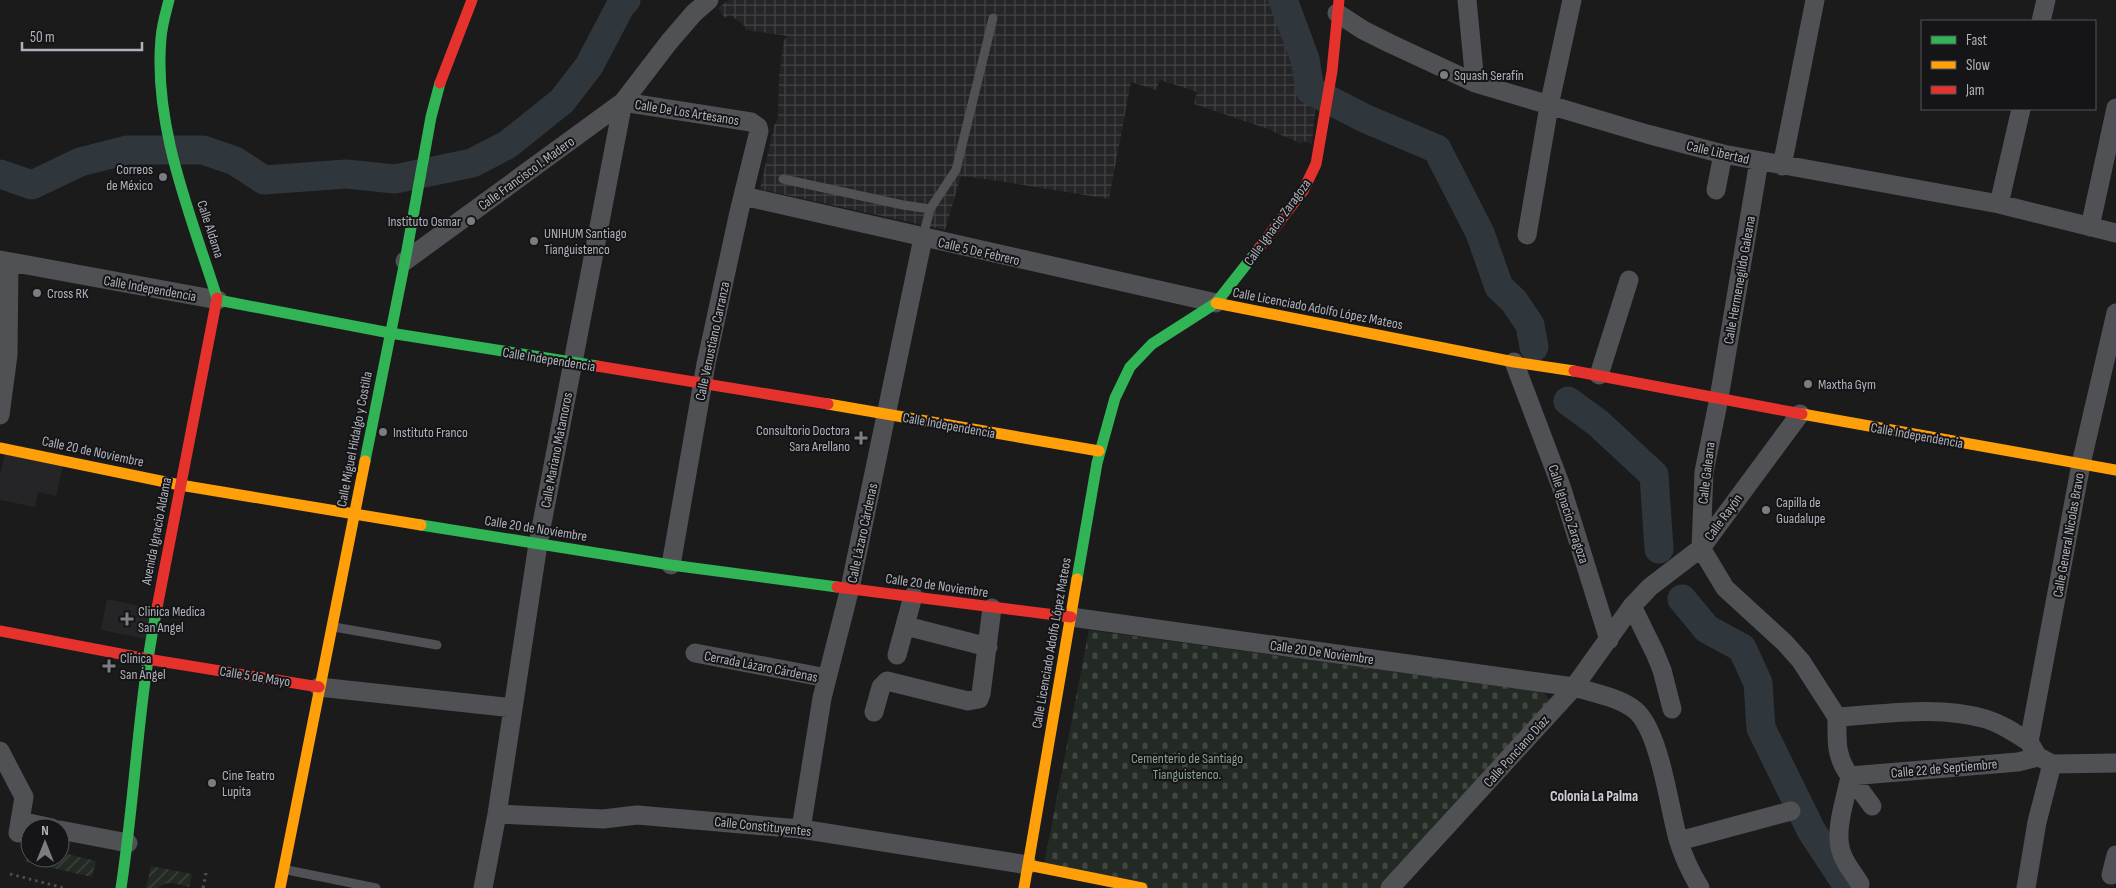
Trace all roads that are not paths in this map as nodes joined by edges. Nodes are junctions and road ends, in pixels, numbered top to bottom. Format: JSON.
{"nodes":[{"id":1,"x":169,"y":0,"type":"edge"},
{"id":2,"x":472,"y":0,"type":"edge"},
{"id":3,"x":709,"y":0,"type":"edge"},
{"id":4,"x":1467,"y":0,"type":"edge"},
{"id":5,"x":1572,"y":0,"type":"edge"},
{"id":6,"x":1815,"y":0,"type":"edge"},
{"id":7,"x":2046,"y":0,"type":"edge"},
{"id":8,"x":1338,"y":7,"type":"edge"},
{"id":9,"x":993,"y":18,"type":"dead end"},
{"id":10,"x":2041,"y":20,"type":"edge"},
{"id":11,"x":1475,"y":83,"type":"junction"},
{"id":12,"x":624,"y":102,"type":"junction"},
{"id":13,"x":1549,"y":106,"type":"junction"},
{"id":14,"x":2116,"y":108,"type":"edge"},
{"id":15,"x":2021,"y":110,"type":"edge"},
{"id":16,"x":751,"y":122,"type":"joint"},
{"id":17,"x":1723,"y":154,"type":"junction"},
{"id":18,"x":1759,"y":161,"type":"junction"},
{"id":19,"x":1782,"y":166,"type":"junction"},
{"id":20,"x":783,"y":179,"type":"dead end"},
{"id":21,"x":1716,"y":190,"type":"dead end"},
{"id":22,"x":743,"y":196,"type":"junction"},
{"id":23,"x":1999,"y":204,"type":"junction"},
{"id":24,"x":930,"y":209,"type":"junction"},
{"id":25,"x":2090,"y":227,"type":"junction"},
{"id":26,"x":2116,"y":232,"type":"edge"},
{"id":27,"x":1527,"y":235,"type":"dead end"},
{"id":28,"x":923,"y":238,"type":"junction"},
{"id":29,"x":4,"y":261,"type":"edge"},
{"id":30,"x":405,"y":261,"type":"junction"},
{"id":31,"x":1629,"y":280,"type":"dead end"},
{"id":32,"x":218,"y":300,"type":"junction"},
{"id":33,"x":1216,"y":303,"type":"junction"},
{"id":34,"x":2116,"y":313,"type":"edge"},
{"id":35,"x":390,"y":333,"type":"junction"},
{"id":36,"x":1514,"y":362,"type":"junction"},
{"id":37,"x":572,"y":363,"type":"junction"},
{"id":38,"x":1599,"y":375,"type":"junction"},
{"id":39,"x":702,"y":384,"type":"junction"},
{"id":40,"x":1719,"y":398,"type":"junction"},
{"id":41,"x":887,"y":414,"type":"junction"},
{"id":42,"x":1800,"y":414,"type":"junction"},
{"id":43,"x":0,"y":415,"type":"edge"},
{"id":44,"x":0,"y":448,"type":"edge"},
{"id":45,"x":1099,"y":451,"type":"junction"},
{"id":46,"x":2081,"y":464,"type":"junction"},
{"id":47,"x":2116,"y":470,"type":"edge"},
{"id":48,"x":180,"y":485,"type":"junction"},
{"id":49,"x":355,"y":512,"type":"junction"},
{"id":50,"x":538,"y":544,"type":"junction"},
{"id":51,"x":1701,"y":548,"type":"junction"},
{"id":52,"x":672,"y":566,"type":"junction"},
{"id":53,"x":850,"y":588,"type":"junction"},
{"id":54,"x":913,"y":596,"type":"junction"},
{"id":55,"x":1632,"y":606,"type":"junction"},
{"id":56,"x":992,"y":608,"type":"junction"},
{"id":57,"x":1071,"y":617,"type":"junction"},
{"id":58,"x":906,"y":626,"type":"junction"},
{"id":59,"x":331,"y":627,"type":"junction"},
{"id":60,"x":0,"y":631,"type":"edge"},
{"id":61,"x":1609,"y":640,"type":"junction"},
{"id":62,"x":437,"y":646,"type":"dead end"},
{"id":63,"x":988,"y":647,"type":"junction"},
{"id":64,"x":696,"y":653,"type":"dead end"},
{"id":65,"x":897,"y":655,"type":"dead end"},
{"id":66,"x":147,"y":659,"type":"junction"},
{"id":67,"x":827,"y":678,"type":"junction"},
{"id":68,"x":319,"y":687,"type":"junction"},
{"id":69,"x":1574,"y":687,"type":"junction"},
{"id":70,"x":512,"y":708,"type":"junction"},
{"id":71,"x":1672,"y":709,"type":"dead end"},
{"id":72,"x":874,"y":712,"type":"dead end"},
{"id":73,"x":1837,"y":717,"type":"junction"},
{"id":74,"x":2040,"y":754,"type":"junction"},
{"id":75,"x":3,"y":758,"type":"edge"},
{"id":76,"x":2116,"y":763,"type":"edge"},
{"id":77,"x":1850,"y":776,"type":"junction"},
{"id":78,"x":1872,"y":806,"type":"dead end"},
{"id":79,"x":1791,"y":811,"type":"dead end"},
{"id":80,"x":497,"y":814,"type":"junction"},
{"id":81,"x":21,"y":818,"type":"edge"},
{"id":82,"x":801,"y":829,"type":"junction"},
{"id":83,"x":70,"y":832,"type":"edge"},
{"id":84,"x":1679,"y":841,"type":"junction"},
{"id":85,"x":128,"y":843,"type":"junction"},
{"id":86,"x":2116,"y":856,"type":"edge"},
{"id":87,"x":1028,"y":865,"type":"junction"},
{"id":88,"x":284,"y":869,"type":"junction"},
{"id":89,"x":2111,"y":875,"type":"dead end"},
{"id":90,"x":1860,"y":884,"type":"dead end"},
{"id":91,"x":121,"y":888,"type":"edge"},
{"id":92,"x":280,"y":888,"type":"edge"},
{"id":93,"x":376,"y":888,"type":"edge"},
{"id":94,"x":483,"y":888,"type":"edge"},
{"id":95,"x":1024,"y":888,"type":"edge"},
{"id":96,"x":1142,"y":888,"type":"edge"},
{"id":97,"x":1390,"y":888,"type":"edge"},
{"id":98,"x":1700,"y":888,"type":"edge"},
{"id":99,"x":2026,"y":888,"type":"edge"}],
"edges":[{"from":1,"to":32,"type":"main road","name":"Calle Aldama"},
{"from":2,"to":30,"type":"main road","name":"Calle Miguel Hidalgo y Costilla"},
{"from":3,"to":12,"type":"street"},
{"from":4,"to":11,"type":"street"},
{"from":5,"to":13,"type":"street"},
{"from":6,"to":19,"type":"street"},
{"from":7,"to":10,"type":"street"},
{"from":8,"to":11,"type":"street","name":"Calle Libertad"},
{"from":8,"to":33,"type":"main road","name":"Calle Ignacio Zaragoza"},
{"from":9,"to":24,"type":"lane"},
{"from":11,"to":13,"type":"street","name":"Calle Libertad"},
{"from":12,"to":16,"type":"street","name":"Calle De Los Artesanos"},
{"from":12,"to":30,"type":"street","name":"Calle Francisco I. Madero"},
{"from":12,"to":37,"type":"street","name":"Calle Mariano Matamoros"},
{"from":13,"to":17,"type":"street","name":"Calle Libertad"},
{"from":13,"to":27,"type":"street"},
{"from":14,"to":25,"type":"street"},
{"from":15,"to":23,"type":"street"},
{"from":16,"to":22,"type":"street","name":"Calle Venustiano Carranza"},
{"from":17,"to":18,"type":"street","name":"Calle Libertad"},
{"from":17,"to":21,"type":"street"},
{"from":18,"to":19,"type":"street","name":"Calle Libertad"},
{"from":18,"to":40,"type":"street","name":"Calle Hermenegildo Galeana"},
{"from":19,"to":23,"type":"street","name":"Calle Libertad"},
{"from":20,"to":24,"type":"lane"},
{"from":22,"to":28,"type":"street","name":"Calle 5 De Febrero"},
{"from":22,"to":39,"type":"street","name":"Calle Venustiano Carranza"},
{"from":23,"to":25,"type":"street","name":"Calle Libertad"},
{"from":24,"to":28,"type":"lane"},
{"from":25,"to":26,"type":"street","name":"Calle Libertad"},
{"from":28,"to":33,"type":"street","name":"Calle 5 De Febrero"},
{"from":28,"to":41,"type":"street","name":"Calle Lázaro Cárdenas"},
{"from":29,"to":32,"type":"street","name":"Calle Independencia"},
{"from":29,"to":43,"type":"street"},
{"from":30,"to":35,"type":"main road","name":"Calle Miguel Hidalgo y Costilla"},
{"from":31,"to":38,"type":"street"},
{"from":32,"to":35,"type":"main road","name":"Calle Independencia"},
{"from":32,"to":48,"type":"main road","name":"Avenida Ignacio Aldama"},
{"from":33,"to":36,"type":"main road","name":"Calle Licenciado Adolfo López Mateos"},
{"from":33,"to":45,"type":"main road","name":"Calle Licenciado Adolfo López Mateos"},
{"from":34,"to":46,"type":"street","name":"Calle General Nicolas Bravo"},
{"from":35,"to":37,"type":"main road","name":"Calle Independencia"},
{"from":35,"to":49,"type":"main road","name":"Calle Miguel Hidalgo y Costilla"},
{"from":36,"to":38,"type":"main road","name":"Calle Licenciado Adolfo López Mateos"},
{"from":36,"to":61,"type":"street","name":"Calle Ignacio Zaragoza"},
{"from":37,"to":39,"type":"main road","name":"Calle Independencia"},
{"from":37,"to":50,"type":"street","name":"Calle Mariano Matamoros"},
{"from":38,"to":40,"type":"main road","name":"Calle Licenciado Adolfo López Mateos"},
{"from":39,"to":41,"type":"main road","name":"Calle Independencia"},
{"from":39,"to":52,"type":"street","name":"Calle Venustiano Carranza"},
{"from":40,"to":42,"type":"main road","name":"Calle Independencia"},
{"from":40,"to":51,"type":"street","name":"Calle Galeana"},
{"from":41,"to":45,"type":"main road","name":"Calle Independencia"},
{"from":41,"to":53,"type":"street","name":"Calle Lázaro Cárdenas"},
{"from":42,"to":46,"type":"main road","name":"Calle Independencia"},
{"from":42,"to":51,"type":"street","name":"Calle Rayón"},
{"from":44,"to":48,"type":"main road","name":"Calle 20 de Noviembre"},
{"from":45,"to":57,"type":"main road","name":"Calle Licenciado Adolfo López Mateos"},
{"from":46,"to":47,"type":"main road","name":"Calle Independencia"},
{"from":46,"to":74,"type":"street","name":"Calle General Nicolas Bravo"},
{"from":48,"to":49,"type":"main road","name":"Calle 20 de Noviembre"},
{"from":48,"to":66,"type":"main road","name":"Avenida Ignacio Aldama"},
{"from":49,"to":50,"type":"main road","name":"Calle 20 de Noviembre"},
{"from":49,"to":59,"type":"main road","name":"Calle Miguel Hidalgo y Costilla"},
{"from":50,"to":52,"type":"main road","name":"Calle 20 de Noviembre"},
{"from":50,"to":70,"type":"street","name":"Calle Mariano Matamoros"},
{"from":51,"to":55,"type":"street","name":"Calle Rayón"},
{"from":51,"to":73,"type":"street"},
{"from":52,"to":53,"type":"main road","name":"Calle 20 de Noviembre"},
{"from":53,"to":54,"type":"main road","name":"Calle 20 de Noviembre"},
{"from":53,"to":67,"type":"street","name":"Calle Lázaro Cárdenas"},
{"from":54,"to":56,"type":"main road","name":"Calle 20 de Noviembre"},
{"from":54,"to":58,"type":"street"},
{"from":55,"to":61,"type":"street","name":"Calle Ponciano Díaz"},
{"from":55,"to":71,"type":"street"},
{"from":56,"to":57,"type":"main road","name":"Calle 20 de Noviembre"},
{"from":56,"to":63,"type":"street"},
{"from":57,"to":69,"type":"street","name":"Calle 20 De Noviembre"},
{"from":57,"to":87,"type":"main road","name":"Calle Licenciado Adolfo López Mateos"},
{"from":58,"to":63,"type":"street"},
{"from":58,"to":65,"type":"street"},
{"from":59,"to":62,"type":"lane"},
{"from":59,"to":68,"type":"main road","name":"Calle Miguel Hidalgo y Costilla"},
{"from":60,"to":66,"type":"main road","name":"Calle 5 de Mayo"},
{"from":61,"to":69,"type":"street","name":"Calle Ponciano Díaz"},
{"from":63,"to":72,"type":"street"},
{"from":64,"to":67,"type":"street","name":"Cerrada Lázaro Cárdenas"},
{"from":66,"to":68,"type":"main road","name":"Calle 5 de Mayo"},
{"from":66,"to":85,"type":"main road","name":"Avenida Ignacio Aldama"},
{"from":67,"to":82,"type":"street","name":"Calle Lázaro Cárdenas"},
{"from":68,"to":70,"type":"street","name":"Calle 5 de Mayo"},
{"from":68,"to":88,"type":"main road","name":"Calle Miguel Hidalgo y Costilla"},
{"from":69,"to":84,"type":"street"},
{"from":69,"to":97,"type":"street","name":"Calle Ponciano Díaz"},
{"from":70,"to":80,"type":"street","name":"Calle Mariano Matamoros"},
{"from":73,"to":74,"type":"street"},
{"from":73,"to":77,"type":"street"},
{"from":74,"to":76,"type":"street","name":"Calle 22 de Septiembre"},
{"from":74,"to":77,"type":"street","name":"Calle 22 de Septiembre"},
{"from":74,"to":99,"type":"street","name":"Calle General Nicolas Bravo"},
{"from":75,"to":81,"type":"street"},
{"from":77,"to":78,"type":"street"},
{"from":77,"to":90,"type":"street"},
{"from":79,"to":84,"type":"street"},
{"from":80,"to":82,"type":"street","name":"Calle Constituyentes"},
{"from":80,"to":94,"type":"street","name":"Calle Mariano Matamoros"},
{"from":82,"to":87,"type":"street","name":"Calle Constituyentes"},
{"from":83,"to":85,"type":"street"},
{"from":84,"to":98,"type":"street"},
{"from":85,"to":91,"type":"main road","name":"Avenida Ignacio Aldama"},
{"from":86,"to":89,"type":"street"},
{"from":87,"to":95,"type":"main road","name":"Calle Licenciado Adolfo López Mateos"},
{"from":87,"to":96,"type":"main road"},
{"from":88,"to":92,"type":"main road","name":"Calle Miguel Hidalgo y Costilla"},
{"from":88,"to":93,"type":"lane"}]}
